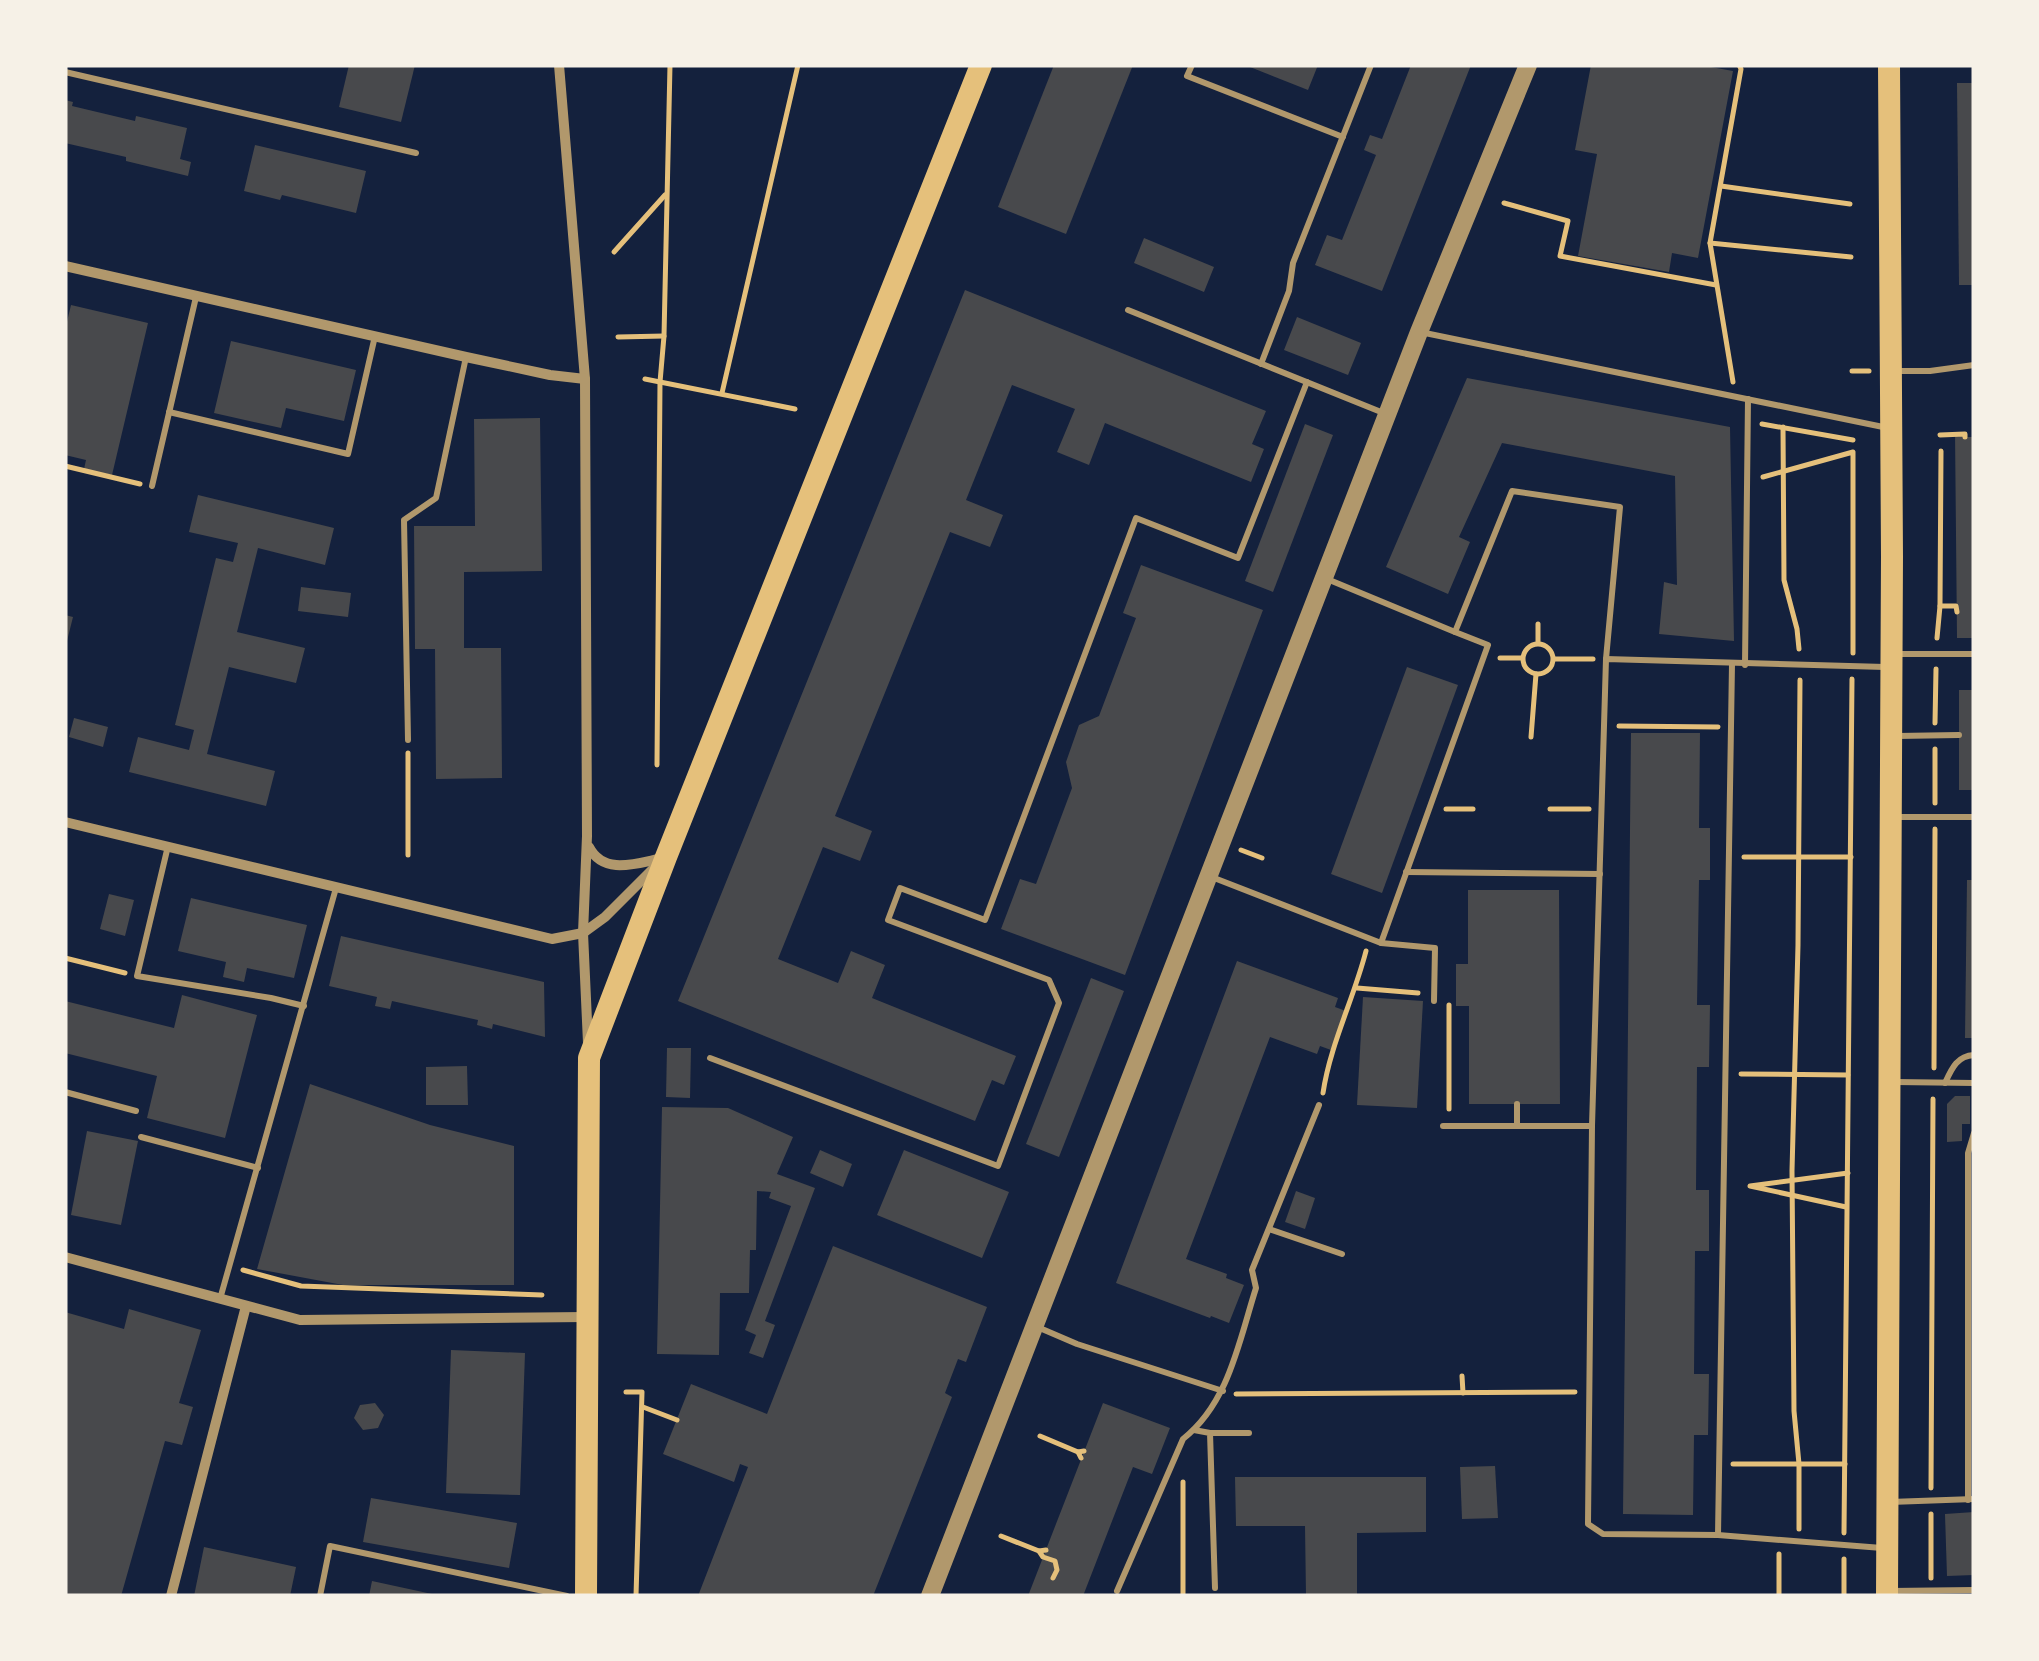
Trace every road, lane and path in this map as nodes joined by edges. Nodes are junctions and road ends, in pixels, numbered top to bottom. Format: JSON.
{"nodes":[{"id":1,"x":559,"y":65,"type":"edge"},
{"id":2,"x":670,"y":65,"type":"edge"},
{"id":3,"x":798,"y":65,"type":"edge"},
{"id":4,"x":981,"y":65,"type":"edge"},
{"id":5,"x":1192,"y":65,"type":"edge"},
{"id":6,"x":1371,"y":65,"type":"edge"},
{"id":7,"x":1528,"y":65,"type":"edge"},
{"id":8,"x":1739,"y":65,"type":"edge"},
{"id":9,"x":1889,"y":65,"type":"edge"},
{"id":10,"x":65,"y":72,"type":"edge"},
{"id":11,"x":1343,"y":137,"type":"junction"},
{"id":12,"x":416,"y":153,"type":"dead end"},
{"id":13,"x":1721,"y":186,"type":"junction"},
{"id":14,"x":666,"y":194,"type":"junction"},
{"id":15,"x":1504,"y":203,"type":"dead end"},
{"id":16,"x":1850,"y":204,"type":"dead end"},
{"id":17,"x":1710,"y":243,"type":"junction"},
{"id":18,"x":614,"y":252,"type":"dead end"},
{"id":19,"x":1851,"y":257,"type":"dead end"},
{"id":20,"x":65,"y":266,"type":"edge"},
{"id":21,"x":1716,"y":285,"type":"junction"},
{"id":22,"x":197,"y":296,"type":"junction"},
{"id":23,"x":1128,"y":310,"type":"dead end"},
{"id":24,"x":1419,"y":332,"type":"junction"},
{"id":25,"x":375,"y":336,"type":"junction"},
{"id":26,"x":664,"y":336,"type":"junction"},
{"id":27,"x":618,"y":337,"type":"dead end"},
{"id":28,"x":466,"y":358,"type":"junction"},
{"id":29,"x":1261,"y":364,"type":"junction"},
{"id":30,"x":1974,"y":364,"type":"edge"},
{"id":31,"x":1890,"y":372,"type":"junction"},
{"id":32,"x":585,"y":379,"type":"junction"},
{"id":33,"x":645,"y":379,"type":"dead end"},
{"id":34,"x":660,"y":382,"type":"junction"},
{"id":35,"x":1307,"y":382,"type":"junction"},
{"id":36,"x":722,"y":393,"type":"junction"},
{"id":37,"x":1736,"y":397,"type":"junction"},
{"id":38,"x":1748,"y":400,"type":"junction"},
{"id":39,"x":795,"y":409,"type":"dead end"},
{"id":40,"x":169,"y":412,"type":"junction"},
{"id":41,"x":1387,"y":415,"type":"junction"},
{"id":42,"x":1748,"y":422,"type":"junction"},
{"id":43,"x":1784,"y":427,"type":"junction"},
{"id":44,"x":1892,"y":429,"type":"junction"},
{"id":45,"x":1940,"y":435,"type":"dead end"},
{"id":46,"x":1965,"y":436,"type":"dead end"},
{"id":47,"x":1853,"y":440,"type":"dead end"},
{"id":48,"x":1942,"y":452,"type":"dead end"},
{"id":49,"x":65,"y":466,"type":"edge"},
{"id":50,"x":1784,"y":472,"type":"junction"},
{"id":51,"x":1747,"y":482,"type":"junction"},
{"id":52,"x":152,"y":486,"type":"joint"},
{"id":53,"x":1324,"y":578,"type":"junction"},
{"id":54,"x":1940,"y":606,"type":"junction"},
{"id":55,"x":1957,"y":612,"type":"dead end"},
{"id":56,"x":1538,"y":624,"type":"dead end"},
{"id":57,"x":1455,"y":632,"type":"junction"},
{"id":58,"x":1538,"y":644,"type":"junction"},
{"id":59,"x":1936,"y":654,"type":"junction"},
{"id":60,"x":1974,"y":654,"type":"edge"},
{"id":61,"x":1491,"y":658,"type":"dead end"},
{"id":62,"x":1522,"y":658,"type":"junction"},
{"id":63,"x":1553,"y":659,"type":"junction"},
{"id":64,"x":1606,"y":659,"type":"junction"},
{"id":65,"x":1892,"y":660,"type":"junction"},
{"id":66,"x":1732,"y":664,"type":"junction"},
{"id":67,"x":1745,"y":665,"type":"junction"},
{"id":68,"x":1800,"y":666,"type":"junction"},
{"id":69,"x":1852,"y":667,"type":"junction"},
{"id":70,"x":1536,"y":674,"type":"junction"},
{"id":71,"x":1604,"y":726,"type":"junction"},
{"id":72,"x":1731,"y":728,"type":"junction"},
{"id":73,"x":1935,"y":735,"type":"junction"},
{"id":74,"x":1959,"y":735,"type":"dead end"},
{"id":75,"x":1891,"y":736,"type":"junction"},
{"id":76,"x":1531,"y":738,"type":"dead end"},
{"id":77,"x":408,"y":740,"type":"joint"},
{"id":78,"x":657,"y":764,"type":"dead end"},
{"id":79,"x":1429,"y":809,"type":"junction"},
{"id":80,"x":1472,"y":809,"type":"dead end"},
{"id":81,"x":1550,"y":809,"type":"dead end"},
{"id":82,"x":1602,"y":809,"type":"junction"},
{"id":83,"x":1891,"y":817,"type":"junction"},
{"id":84,"x":1935,"y":817,"type":"junction"},
{"id":85,"x":1974,"y":817,"type":"edge"},
{"id":86,"x":65,"y":822,"type":"edge"},
{"id":87,"x":587,"y":836,"type":"junction"},
{"id":88,"x":168,"y":846,"type":"junction"},
{"id":89,"x":1241,"y":850,"type":"dead end"},
{"id":90,"x":408,"y":855,"type":"dead end"},
{"id":91,"x":666,"y":857,"type":"junction"},
{"id":92,"x":1756,"y":857,"type":"dead end"},
{"id":93,"x":1798,"y":857,"type":"junction"},
{"id":94,"x":1850,"y":857,"type":"junction"},
{"id":95,"x":1262,"y":858,"type":"dead end"},
{"id":96,"x":1406,"y":872,"type":"junction"},
{"id":97,"x":1600,"y":874,"type":"junction"},
{"id":98,"x":1208,"y":876,"type":"junction"},
{"id":99,"x":336,"y":888,"type":"junction"},
{"id":100,"x":584,"y":934,"type":"junction"},
{"id":101,"x":1370,"y":938,"type":"junction"},
{"id":102,"x":1381,"y":942,"type":"junction"},
{"id":103,"x":65,"y":958,"type":"edge"},
{"id":104,"x":138,"y":976,"type":"junction"},
{"id":105,"x":1357,"y":988,"type":"junction"},
{"id":106,"x":1431,"y":999,"type":"junction"},
{"id":107,"x":304,"y":1006,"type":"junction"},
{"id":108,"x":1974,"y":1054,"type":"edge"},
{"id":109,"x":589,"y":1058,"type":"junction"},
{"id":110,"x":710,"y":1058,"type":"dead end"},
{"id":111,"x":1752,"y":1074,"type":"dead end"},
{"id":112,"x":1794,"y":1074,"type":"junction"},
{"id":113,"x":1848,"y":1075,"type":"junction"},
{"id":114,"x":1889,"y":1082,"type":"junction"},
{"id":115,"x":1934,"y":1082,"type":"junction"},
{"id":116,"x":1945,"y":1082,"type":"junction"},
{"id":117,"x":1974,"y":1082,"type":"edge"},
{"id":118,"x":65,"y":1092,"type":"edge"},
{"id":119,"x":1517,"y":1104,"type":"dead end"},
{"id":120,"x":1319,"y":1105,"type":"joint"},
{"id":121,"x":136,"y":1110,"type":"dead end"},
{"id":122,"x":1446,"y":1126,"type":"joint"},
{"id":123,"x":1517,"y":1126,"type":"junction"},
{"id":124,"x":1592,"y":1126,"type":"junction"},
{"id":125,"x":1974,"y":1133,"type":"edge"},
{"id":126,"x":141,"y":1137,"type":"dead end"},
{"id":127,"x":258,"y":1168,"type":"junction"},
{"id":128,"x":1848,"y":1173,"type":"junction"},
{"id":129,"x":1792,"y":1180,"type":"junction"},
{"id":130,"x":1792,"y":1195,"type":"junction"},
{"id":131,"x":1847,"y":1207,"type":"junction"},
{"id":132,"x":1269,"y":1229,"type":"junction"},
{"id":133,"x":1342,"y":1254,"type":"dead end"},
{"id":134,"x":65,"y":1256,"type":"edge"},
{"id":135,"x":228,"y":1266,"type":"junction"},
{"id":136,"x":542,"y":1296,"type":"dead end"},
{"id":137,"x":220,"y":1299,"type":"junction"},
{"id":138,"x":246,"y":1306,"type":"junction"},
{"id":139,"x":588,"y":1317,"type":"junction"},
{"id":140,"x":1034,"y":1326,"type":"junction"},
{"id":141,"x":1462,"y":1376,"type":"dead end"},
{"id":142,"x":1223,"y":1391,"type":"junction"},
{"id":143,"x":626,"y":1392,"type":"dead end"},
{"id":144,"x":1463,"y":1392,"type":"junction"},
{"id":145,"x":1589,"y":1392,"type":"junction"},
{"id":146,"x":643,"y":1406,"type":"junction"},
{"id":147,"x":676,"y":1420,"type":"dead end"},
{"id":148,"x":1194,"y":1430,"type":"junction"},
{"id":149,"x":1210,"y":1433,"type":"junction"},
{"id":150,"x":1249,"y":1433,"type":"dead end"},
{"id":151,"x":1040,"y":1436,"type":"dead end"},
{"id":152,"x":1182,"y":1439,"type":"junction"},
{"id":153,"x":1081,"y":1454,"type":"dead end"},
{"id":154,"x":1720,"y":1464,"type":"junction"},
{"id":155,"x":1799,"y":1464,"type":"junction"},
{"id":156,"x":1845,"y":1464,"type":"junction"},
{"id":157,"x":1931,"y":1500,"type":"junction"},
{"id":158,"x":1971,"y":1500,"type":"edge"},
{"id":159,"x":1886,"y":1502,"type":"junction"},
{"id":160,"x":1718,"y":1535,"type":"junction"},
{"id":161,"x":1001,"y":1536,"type":"dead end"},
{"id":162,"x":1780,"y":1540,"type":"junction"},
{"id":163,"x":1799,"y":1542,"type":"junction"},
{"id":164,"x":1844,"y":1545,"type":"junction"},
{"id":165,"x":1887,"y":1548,"type":"junction"},
{"id":166,"x":1053,"y":1578,"type":"dead end"},
{"id":167,"x":1215,"y":1588,"type":"dead end"},
{"id":168,"x":1974,"y":1590,"type":"edge"},
{"id":169,"x":1117,"y":1591,"type":"dead end"},
{"id":170,"x":1930,"y":1592,"type":"junction"},
{"id":171,"x":1886,"y":1594,"type":"edge"},
{"id":172,"x":171,"y":1596,"type":"edge"},
{"id":173,"x":320,"y":1596,"type":"edge"},
{"id":174,"x":568,"y":1596,"type":"edge"},
{"id":175,"x":586,"y":1596,"type":"edge"},
{"id":176,"x":636,"y":1596,"type":"edge"},
{"id":177,"x":930,"y":1596,"type":"edge"},
{"id":178,"x":1182,"y":1596,"type":"edge"},
{"id":179,"x":1779,"y":1596,"type":"edge"},
{"id":180,"x":1844,"y":1596,"type":"edge"}],
"edges":[{"from":1,"to":32,"type":"street"},
{"from":2,"to":14,"type":"path"},
{"from":3,"to":36,"type":"path"},
{"from":4,"to":91,"type":"main road"},
{"from":5,"to":11,"type":"lane"},
{"from":6,"to":11,"type":"lane"},
{"from":7,"to":24,"type":"street"},
{"from":8,"to":13,"type":"path"},
{"from":9,"to":31,"type":"main road"},
{"from":10,"to":12,"type":"lane"},
{"from":11,"to":29,"type":"lane"},
{"from":13,"to":16,"type":"path"},
{"from":13,"to":17,"type":"path"},
{"from":14,"to":18,"type":"path"},
{"from":14,"to":26,"type":"path"},
{"from":15,"to":21,"type":"path"},
{"from":17,"to":19,"type":"path"},
{"from":17,"to":21,"type":"path"},
{"from":20,"to":22,"type":"street"},
{"from":21,"to":37,"type":"path"},
{"from":22,"to":25,"type":"street"},
{"from":22,"to":40,"type":"lane"},
{"from":23,"to":29,"type":"lane"},
{"from":24,"to":37,"type":"lane"},
{"from":24,"to":41,"type":"street"},
{"from":25,"to":28,"type":"street"},
{"from":25,"to":40,"type":"lane"},
{"from":26,"to":27,"type":"path"},
{"from":26,"to":34,"type":"path"},
{"from":28,"to":32,"type":"street"},
{"from":28,"to":77,"type":"lane"},
{"from":29,"to":35,"type":"lane"},
{"from":30,"to":31,"type":"lane"},
{"from":31,"to":44,"type":"main road"},
{"from":32,"to":87,"type":"street"},
{"from":33,"to":34,"type":"path"},
{"from":34,"to":36,"type":"path"},
{"from":34,"to":78,"type":"path"},
{"from":35,"to":41,"type":"lane"},
{"from":35,"to":110,"type":"lane"},
{"from":36,"to":39,"type":"path"},
{"from":37,"to":38,"type":"lane"},
{"from":38,"to":42,"type":"lane"},
{"from":38,"to":44,"type":"lane"},
{"from":40,"to":52,"type":"lane"},
{"from":41,"to":53,"type":"street"},
{"from":42,"to":43,"type":"path"},
{"from":42,"to":51,"type":"lane"},
{"from":43,"to":47,"type":"path"},
{"from":43,"to":50,"type":"path"},
{"from":44,"to":65,"type":"main road"},
{"from":45,"to":46,"type":"path"},
{"from":48,"to":54,"type":"path"},
{"from":49,"to":52,"type":"path"},
{"from":50,"to":51,"type":"path"},
{"from":50,"to":68,"type":"path"},
{"from":50,"to":69,"type":"path"},
{"from":51,"to":67,"type":"lane"},
{"from":53,"to":57,"type":"lane"},
{"from":53,"to":98,"type":"street"},
{"from":54,"to":55,"type":"path"},
{"from":54,"to":59,"type":"path"},
{"from":56,"to":58,"type":"path"},
{"from":57,"to":64,"type":"lane"},
{"from":57,"to":79,"type":"lane"},
{"from":58,"to":62,"type":"path"},
{"from":58,"to":63,"type":"path"},
{"from":59,"to":60,"type":"lane"},
{"from":59,"to":65,"type":"lane"},
{"from":59,"to":73,"type":"path"},
{"from":61,"to":62,"type":"path"},
{"from":62,"to":70,"type":"path"},
{"from":63,"to":64,"type":"path"},
{"from":63,"to":70,"type":"path"},
{"from":64,"to":66,"type":"lane"},
{"from":64,"to":71,"type":"lane"},
{"from":65,"to":69,"type":"lane"},
{"from":65,"to":75,"type":"main road"},
{"from":66,"to":67,"type":"lane"},
{"from":66,"to":72,"type":"lane"},
{"from":67,"to":68,"type":"lane"},
{"from":68,"to":69,"type":"lane"},
{"from":68,"to":93,"type":"path"},
{"from":69,"to":94,"type":"path"},
{"from":70,"to":76,"type":"path"},
{"from":71,"to":72,"type":"path"},
{"from":71,"to":82,"type":"lane"},
{"from":72,"to":154,"type":"lane"},
{"from":73,"to":74,"type":"lane"},
{"from":73,"to":75,"type":"lane"},
{"from":73,"to":84,"type":"path"},
{"from":75,"to":83,"type":"main road"},
{"from":77,"to":90,"type":"path"},
{"from":79,"to":80,"type":"path"},
{"from":79,"to":96,"type":"lane"},
{"from":81,"to":82,"type":"path"},
{"from":82,"to":97,"type":"lane"},
{"from":83,"to":84,"type":"lane"},
{"from":83,"to":114,"type":"main road"},
{"from":84,"to":85,"type":"lane"},
{"from":84,"to":115,"type":"path"},
{"from":86,"to":88,"type":"street"},
{"from":87,"to":91,"type":"street"},
{"from":87,"to":100,"type":"street"},
{"from":88,"to":99,"type":"street"},
{"from":88,"to":104,"type":"lane"},
{"from":89,"to":95,"type":"path"},
{"from":91,"to":100,"type":"street"},
{"from":91,"to":109,"type":"main road"},
{"from":92,"to":93,"type":"path"},
{"from":93,"to":94,"type":"path"},
{"from":93,"to":112,"type":"path"},
{"from":94,"to":113,"type":"path"},
{"from":96,"to":97,"type":"lane"},
{"from":96,"to":102,"type":"lane"},
{"from":97,"to":124,"type":"lane"},
{"from":98,"to":101,"type":"lane"},
{"from":98,"to":140,"type":"street"},
{"from":99,"to":100,"type":"street"},
{"from":99,"to":107,"type":"lane"},
{"from":100,"to":109,"type":"street"},
{"from":101,"to":102,"type":"lane"},
{"from":101,"to":105,"type":"path"},
{"from":102,"to":106,"type":"lane"},
{"from":103,"to":104,"type":"path"},
{"from":104,"to":107,"type":"lane"},
{"from":105,"to":106,"type":"path"},
{"from":105,"to":120,"type":"path"},
{"from":106,"to":122,"type":"path"},
{"from":107,"to":127,"type":"lane"},
{"from":108,"to":116,"type":"lane"},
{"from":109,"to":139,"type":"main road"},
{"from":111,"to":112,"type":"path"},
{"from":112,"to":113,"type":"path"},
{"from":112,"to":129,"type":"path"},
{"from":113,"to":128,"type":"path"},
{"from":114,"to":115,"type":"lane"},
{"from":114,"to":159,"type":"main road"},
{"from":115,"to":116,"type":"lane"},
{"from":115,"to":157,"type":"path"},
{"from":116,"to":117,"type":"lane"},
{"from":118,"to":121,"type":"lane"},
{"from":119,"to":123,"type":"lane"},
{"from":120,"to":132,"type":"lane"},
{"from":122,"to":123,"type":"lane"},
{"from":123,"to":124,"type":"lane"},
{"from":124,"to":145,"type":"lane"},
{"from":125,"to":158,"type":"lane"},
{"from":126,"to":127,"type":"lane"},
{"from":127,"to":135,"type":"lane"},
{"from":128,"to":129,"type":"path"},
{"from":128,"to":131,"type":"path"},
{"from":129,"to":130,"type":"path"},
{"from":129,"to":130,"type":"path"},
{"from":130,"to":131,"type":"path"},
{"from":130,"to":155,"type":"path"},
{"from":131,"to":156,"type":"path"},
{"from":132,"to":133,"type":"lane"},
{"from":132,"to":142,"type":"lane"},
{"from":134,"to":137,"type":"street"},
{"from":135,"to":136,"type":"path"},
{"from":135,"to":137,"type":"lane"},
{"from":137,"to":138,"type":"street"},
{"from":138,"to":139,"type":"street"},
{"from":138,"to":172,"type":"street"},
{"from":139,"to":175,"type":"main road"},
{"from":140,"to":142,"type":"lane"},
{"from":140,"to":177,"type":"street"},
{"from":141,"to":144,"type":"path"},
{"from":142,"to":144,"type":"path"},
{"from":142,"to":148,"type":"lane"},
{"from":143,"to":146,"type":"path"},
{"from":144,"to":145,"type":"path"},
{"from":145,"to":160,"type":"lane"},
{"from":146,"to":147,"type":"path"},
{"from":146,"to":176,"type":"path"},
{"from":148,"to":149,"type":"lane"},
{"from":148,"to":152,"type":"lane"},
{"from":149,"to":150,"type":"lane"},
{"from":149,"to":167,"type":"lane"},
{"from":151,"to":153,"type":"path"},
{"from":152,"to":169,"type":"lane"},
{"from":152,"to":178,"type":"path"},
{"from":154,"to":155,"type":"path"},
{"from":154,"to":160,"type":"lane"},
{"from":155,"to":156,"type":"path"},
{"from":155,"to":163,"type":"path"},
{"from":156,"to":164,"type":"path"},
{"from":157,"to":158,"type":"lane"},
{"from":157,"to":159,"type":"lane"},
{"from":157,"to":170,"type":"path"},
{"from":159,"to":165,"type":"main road"},
{"from":160,"to":162,"type":"lane"},
{"from":161,"to":166,"type":"path"},
{"from":162,"to":163,"type":"lane"},
{"from":162,"to":179,"type":"path"},
{"from":163,"to":164,"type":"lane"},
{"from":164,"to":165,"type":"lane"},
{"from":164,"to":180,"type":"path"},
{"from":165,"to":171,"type":"main road"},
{"from":168,"to":170,"type":"lane"},
{"from":170,"to":171,"type":"lane"},
{"from":173,"to":174,"type":"lane"}]}
